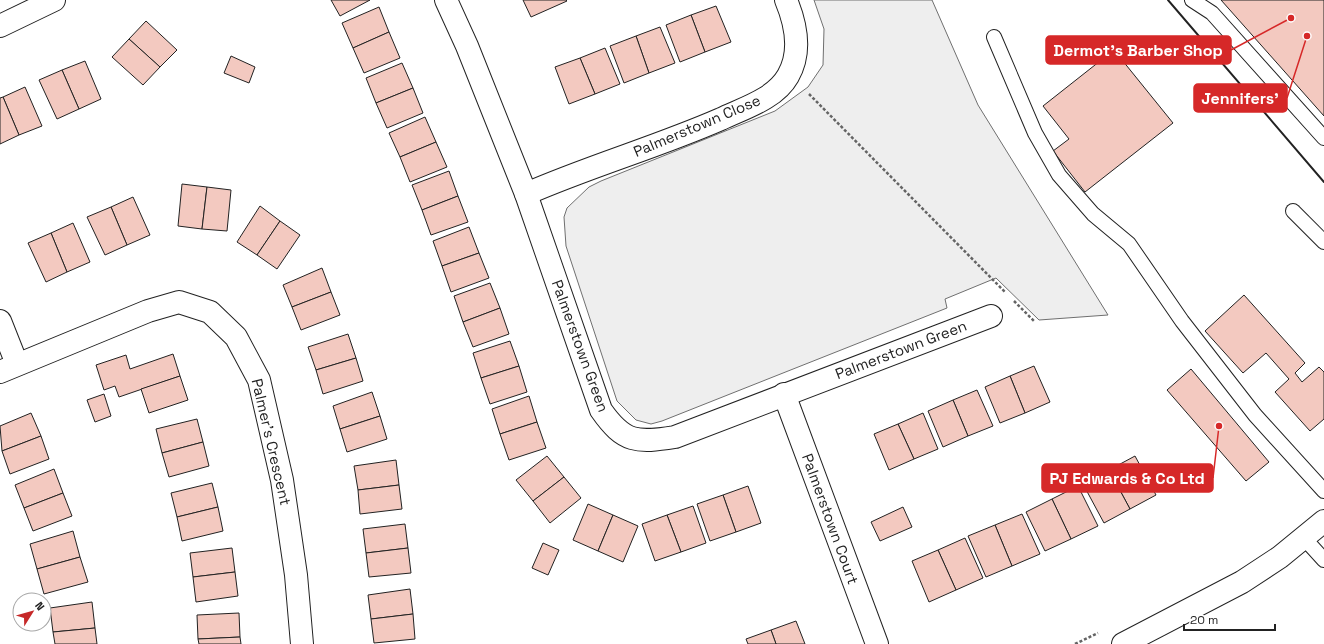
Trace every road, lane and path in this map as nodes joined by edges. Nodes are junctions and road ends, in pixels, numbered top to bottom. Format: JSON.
{"nodes":[{"id":1,"x":54,"y":0,"type":"edge"},
{"id":2,"x":446,"y":0,"type":"edge"},
{"id":3,"x":786,"y":0,"type":"edge"},
{"id":4,"x":1192,"y":0,"type":"edge"},
{"id":5,"x":0,"y":26,"type":"edge"},
{"id":6,"x":994,"y":37,"type":"dead end"},
{"id":7,"x":807,"y":92,"type":"dead end"},
{"id":8,"x":1324,"y":138,"type":"edge"},
{"id":9,"x":526,"y":194,"type":"junction"},
{"id":10,"x":1293,"y":211,"type":"dead end"},
{"id":11,"x":1324,"y":242,"type":"edge"},
{"id":12,"x":1006,"y":293,"type":"dead end"},
{"id":13,"x":1012,"y":298,"type":"dead end"},
{"id":14,"x":991,"y":316,"type":"dead end"},
{"id":15,"x":0,"y":321,"type":"edge"},
{"id":16,"x":1034,"y":321,"type":"dead end"},
{"id":17,"x":9,"y":368,"type":"edge"},
{"id":18,"x":784,"y":394,"type":"junction"},
{"id":19,"x":1324,"y":491,"type":"edge"},
{"id":20,"x":1324,"y":521,"type":"edge"},
{"id":21,"x":1304,"y":538,"type":"junction"},
{"id":22,"x":1324,"y":560,"type":"edge"},
{"id":23,"x":1131,"y":643,"type":"edge"},
{"id":24,"x":302,"y":644,"type":"edge"},
{"id":25,"x":876,"y":644,"type":"edge"}],
"edges":[{"from":1,"to":5,"type":"street"},
{"from":2,"to":9,"type":"street","name":"Palmerstown Green"},
{"from":3,"to":9,"type":"street","name":"Palmerstown Close"},
{"from":4,"to":8,"type":"lane"},
{"from":6,"to":19,"type":"lane"},
{"from":7,"to":12,"type":"path"},
{"from":9,"to":18,"type":"street","name":"Palmerstown Green"},
{"from":10,"to":11,"type":"lane"},
{"from":13,"to":16,"type":"path"},
{"from":14,"to":18,"type":"street","name":"Palmerstown Green"},
{"from":15,"to":17,"type":"street"},
{"from":17,"to":24,"type":"street","name":"Palmer's Crescent"},
{"from":18,"to":25,"type":"street","name":"Palmerstown Court"},
{"from":20,"to":21,"type":"street"},
{"from":21,"to":22,"type":"lane"},
{"from":21,"to":23,"type":"street"}]}
